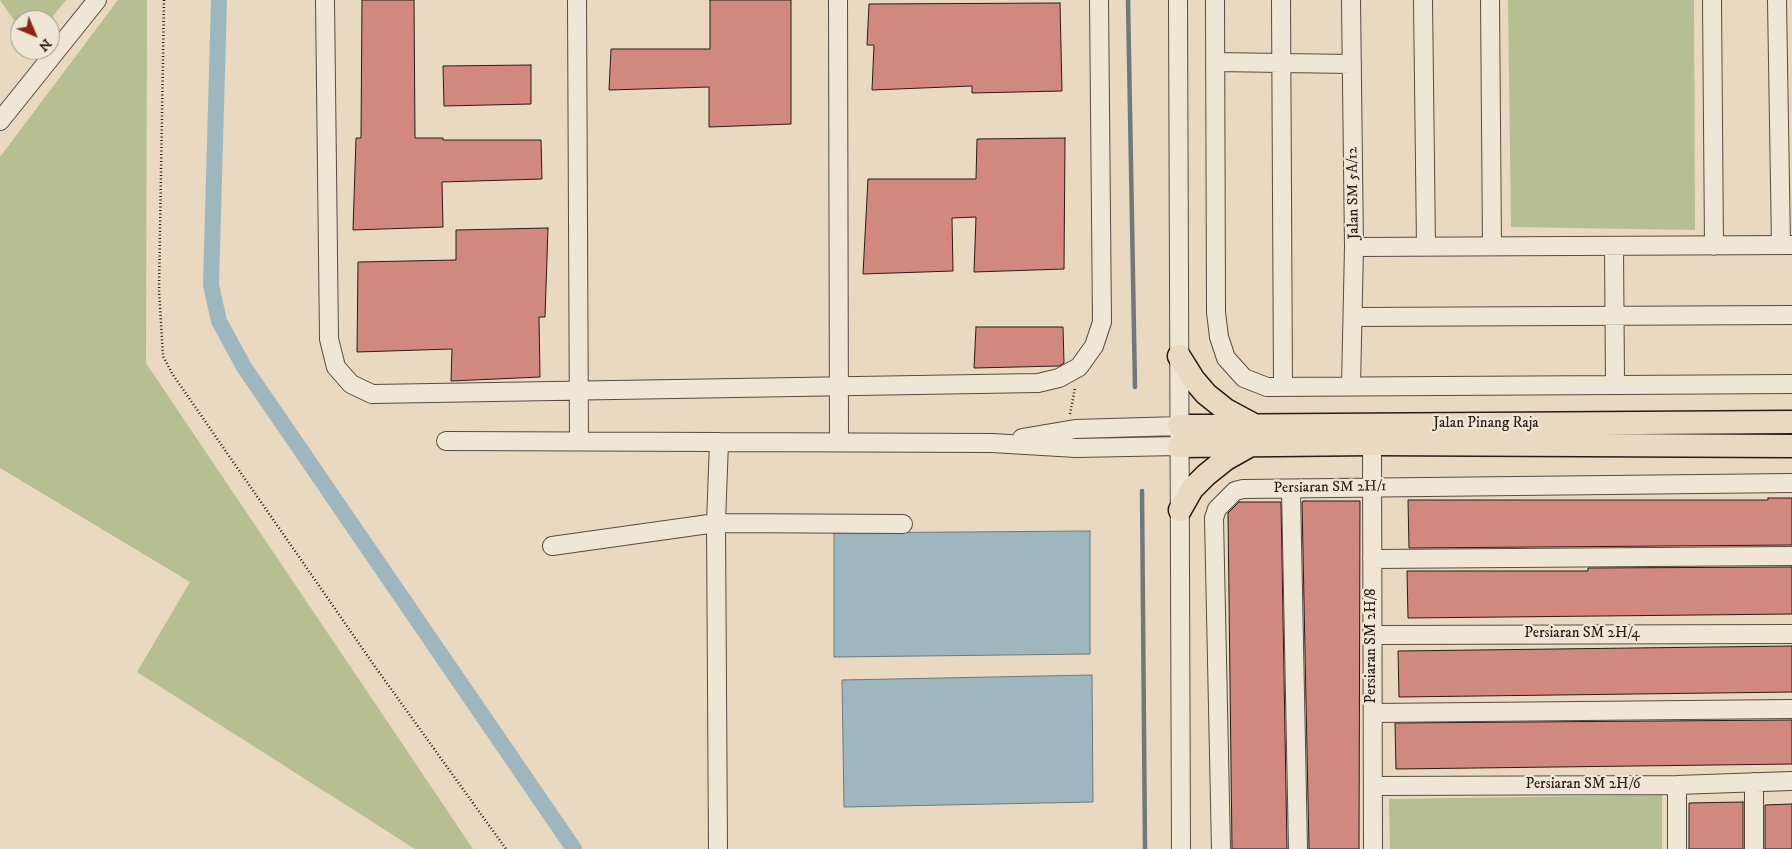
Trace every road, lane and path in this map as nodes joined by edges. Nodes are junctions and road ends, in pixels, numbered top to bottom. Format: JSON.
{"nodes":[{"id":1,"x":97,"y":0,"type":"edge"},
{"id":2,"x":164,"y":0,"type":"edge"},
{"id":3,"x":325,"y":0,"type":"edge"},
{"id":4,"x":577,"y":0,"type":"edge"},
{"id":5,"x":838,"y":0,"type":"edge"},
{"id":6,"x":1099,"y":0,"type":"edge"},
{"id":7,"x":1178,"y":0,"type":"edge"},
{"id":8,"x":1215,"y":0,"type":"edge"},
{"id":9,"x":1281,"y":0,"type":"edge"},
{"id":10,"x":1351,"y":0,"type":"edge"},
{"id":11,"x":1424,"y":0,"type":"edge"},
{"id":12,"x":1490,"y":0,"type":"edge"},
{"id":13,"x":1712,"y":0,"type":"edge"},
{"id":14,"x":1777,"y":0,"type":"edge"},
{"id":15,"x":1215,"y":62,"type":"junction"},
{"id":16,"x":1281,"y":63,"type":"junction"},
{"id":17,"x":1352,"y":64,"type":"junction"},
{"id":18,"x":0,"y":122,"type":"edge"},
{"id":19,"x":1787,"y":245,"type":"edge"},
{"id":20,"x":1426,"y":246,"type":"junction"},
{"id":21,"x":1492,"y":246,"type":"junction"},
{"id":22,"x":1614,"y":246,"type":"junction"},
{"id":23,"x":1714,"y":246,"type":"junction"},
{"id":24,"x":1354,"y":247,"type":"junction"},
{"id":25,"x":1615,"y":314,"type":"junction"},
{"id":26,"x":1792,"y":316,"type":"edge"},
{"id":27,"x":1353,"y":317,"type":"junction"},
{"id":28,"x":1179,"y":356,"type":"junction"},
{"id":29,"x":1079,"y":367,"type":"junction"},
{"id":30,"x":1615,"y":383,"type":"junction"},
{"id":31,"x":1792,"y":384,"type":"edge"},
{"id":32,"x":838,"y":385,"type":"junction"},
{"id":33,"x":1351,"y":386,"type":"junction"},
{"id":34,"x":1283,"y":387,"type":"junction"},
{"id":35,"x":579,"y":390,"type":"junction"},
{"id":36,"x":1792,"y":422,"type":"edge"},
{"id":37,"x":1068,"y":430,"type":"junction"},
{"id":38,"x":1253,"y":435,"type":"junction"},
{"id":39,"x":1179,"y":436,"type":"junction"},
{"id":40,"x":446,"y":441,"type":"dead end"},
{"id":41,"x":579,"y":441,"type":"junction"},
{"id":42,"x":719,"y":442,"type":"junction"},
{"id":43,"x":839,"y":442,"type":"junction"},
{"id":44,"x":992,"y":443,"type":"junction"},
{"id":45,"x":1372,"y":444,"type":"junction"},
{"id":46,"x":1792,"y":446,"type":"edge"},
{"id":47,"x":1792,"y":483,"type":"edge"},
{"id":48,"x":1372,"y":488,"type":"junction"},
{"id":49,"x":1291,"y":489,"type":"junction"},
{"id":50,"x":1180,"y":510,"type":"junction"},
{"id":51,"x":716,"y":523,"type":"junction"},
{"id":52,"x":903,"y":524,"type":"dead end"},
{"id":53,"x":552,"y":546,"type":"dead end"},
{"id":54,"x":1792,"y":556,"type":"edge"},
{"id":55,"x":1372,"y":559,"type":"junction"},
{"id":56,"x":1792,"y":634,"type":"edge"},
{"id":57,"x":1372,"y":635,"type":"junction"},
{"id":58,"x":1792,"y":709,"type":"edge"},
{"id":59,"x":1373,"y":713,"type":"junction"},
{"id":60,"x":1792,"y":781,"type":"edge"},
{"id":61,"x":1754,"y":782,"type":"junction"},
{"id":62,"x":1677,"y":785,"type":"junction"},
{"id":63,"x":1373,"y":786,"type":"junction"},
{"id":64,"x":506,"y":849,"type":"edge"},
{"id":65,"x":718,"y":849,"type":"edge"},
{"id":66,"x":1181,"y":849,"type":"edge"},
{"id":67,"x":1221,"y":849,"type":"edge"},
{"id":68,"x":1298,"y":849,"type":"edge"},
{"id":69,"x":1373,"y":849,"type":"edge"},
{"id":70,"x":1677,"y":849,"type":"edge"},
{"id":71,"x":1754,"y":849,"type":"edge"}],
"edges":[{"from":1,"to":18,"type":"street"},
{"from":2,"to":64,"type":"path"},
{"from":3,"to":35,"type":"street"},
{"from":4,"to":35,"type":"street"},
{"from":5,"to":32,"type":"street"},
{"from":6,"to":29,"type":"street"},
{"from":7,"to":28,"type":"street"},
{"from":8,"to":15,"type":"street"},
{"from":9,"to":16,"type":"street"},
{"from":10,"to":17,"type":"street","name":"Jalan SM 5A/12"},
{"from":11,"to":20,"type":"street"},
{"from":12,"to":21,"type":"street"},
{"from":13,"to":23,"type":"street"},
{"from":14,"to":19,"type":"street"},
{"from":15,"to":16,"type":"street"},
{"from":15,"to":34,"type":"street"},
{"from":16,"to":17,"type":"street"},
{"from":16,"to":34,"type":"street"},
{"from":17,"to":24,"type":"street","name":"Jalan SM 5A/12"},
{"from":19,"to":23,"type":"street"},
{"from":20,"to":21,"type":"street"},
{"from":20,"to":24,"type":"street"},
{"from":21,"to":22,"type":"street"},
{"from":22,"to":23,"type":"street"},
{"from":22,"to":25,"type":"street"},
{"from":24,"to":27,"type":"street","name":"Jalan SM 5A/12"},
{"from":25,"to":26,"type":"street"},
{"from":25,"to":27,"type":"street"},
{"from":25,"to":30,"type":"street"},
{"from":27,"to":33,"type":"street","name":"Jalan SM 5A/12"},
{"from":28,"to":38,"type":"main road"},
{"from":28,"to":39,"type":"street"},
{"from":29,"to":32,"type":"street"},
{"from":29,"to":37,"type":"path"},
{"from":30,"to":31,"type":"street"},
{"from":30,"to":33,"type":"street"},
{"from":32,"to":35,"type":"street"},
{"from":32,"to":43,"type":"street"},
{"from":33,"to":34,"type":"street"},
{"from":35,"to":41,"type":"street"},
{"from":36,"to":38,"type":"main road","name":"Jalan Pinang Raja"},
{"from":37,"to":39,"type":"street"},
{"from":37,"to":44,"type":"street"},
{"from":38,"to":39,"type":"main road","name":"Jalan Pinang Raja"},
{"from":38,"to":45,"type":"main road"},
{"from":38,"to":50,"type":"main road"},
{"from":39,"to":44,"type":"street"},
{"from":39,"to":50,"type":"street"},
{"from":40,"to":41,"type":"street"},
{"from":41,"to":42,"type":"street"},
{"from":42,"to":43,"type":"street"},
{"from":42,"to":51,"type":"street"},
{"from":43,"to":44,"type":"street"},
{"from":45,"to":46,"type":"main road"},
{"from":45,"to":48,"type":"street","name":"Persiaran SM 2H/8"},
{"from":47,"to":48,"type":"street","name":"Persiaran SM 2H/1"},
{"from":48,"to":49,"type":"street","name":"Persiaran SM 2H/1"},
{"from":48,"to":55,"type":"street","name":"Persiaran SM 2H/8"},
{"from":49,"to":67,"type":"street","name":"Persiaran SM 2H/1"},
{"from":49,"to":68,"type":"street"},
{"from":50,"to":66,"type":"street"},
{"from":51,"to":52,"type":"street"},
{"from":51,"to":53,"type":"street"},
{"from":51,"to":65,"type":"street"},
{"from":54,"to":55,"type":"street"},
{"from":55,"to":57,"type":"street","name":"Persiaran SM 2H/8"},
{"from":56,"to":57,"type":"street","name":"Persiaran SM 2H/4"},
{"from":57,"to":59,"type":"street","name":"Persiaran SM 2H/8"},
{"from":58,"to":59,"type":"street"},
{"from":59,"to":63,"type":"street","name":"Persiaran SM 2H/8"},
{"from":60,"to":61,"type":"street","name":"Persiaran SM 2H/6"},
{"from":61,"to":62,"type":"street","name":"Persiaran SM 2H/6"},
{"from":61,"to":71,"type":"street"},
{"from":62,"to":63,"type":"street","name":"Persiaran SM 2H/6"},
{"from":62,"to":70,"type":"street"},
{"from":63,"to":69,"type":"street","name":"Persiaran SM 2H/8"}]}
